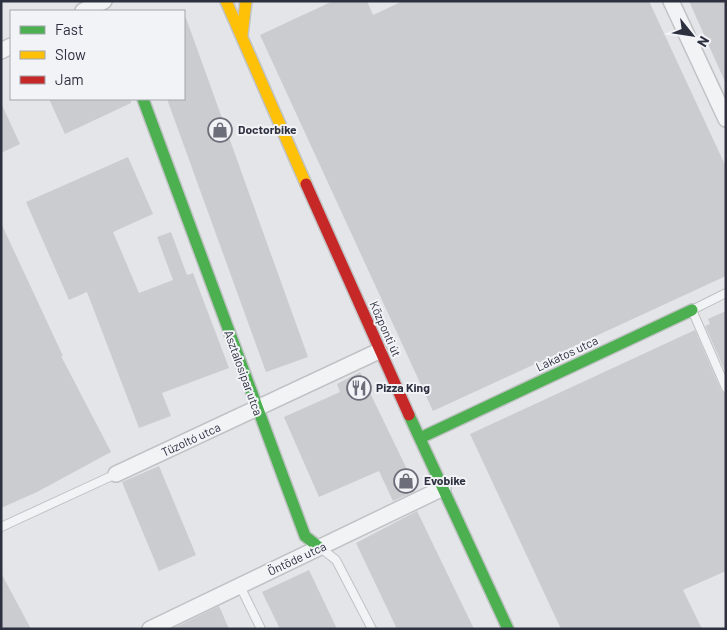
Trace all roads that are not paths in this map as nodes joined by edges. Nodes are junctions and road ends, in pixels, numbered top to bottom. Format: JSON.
{"nodes":[{"id":1,"x":104,"y":1,"type":"edge"},
{"id":2,"x":226,"y":1,"type":"edge"},
{"id":3,"x":246,"y":1,"type":"edge"},
{"id":4,"x":672,"y":1,"type":"edge"},
{"id":5,"x":85,"y":10,"type":"edge"},
{"id":6,"x":242,"y":38,"type":"junction"},
{"id":7,"x":143,"y":100,"type":"edge"},
{"id":8,"x":726,"y":119,"type":"edge"},
{"id":9,"x":726,"y":293,"type":"edge"},
{"id":10,"x":692,"y":310,"type":"junction"},
{"id":11,"x":380,"y":351,"type":"junction"},
{"id":12,"x":726,"y":388,"type":"edge"},
{"id":13,"x":257,"y":409,"type":"junction"},
{"id":14,"x":420,"y":438,"type":"junction"},
{"id":15,"x":116,"y":474,"type":"joint"},
{"id":16,"x":443,"y":488,"type":"junction"},
{"id":17,"x":1,"y":527,"type":"edge"},
{"id":18,"x":320,"y":548,"type":"junction"},
{"id":19,"x":240,"y":586,"type":"junction"},
{"id":20,"x":150,"y":629,"type":"edge"},
{"id":21,"x":261,"y":629,"type":"edge"},
{"id":22,"x":372,"y":629,"type":"edge"},
{"id":23,"x":508,"y":629,"type":"edge"}],
"edges":[{"from":1,"to":5,"type":"street"},
{"from":2,"to":6,"type":"street","name":"Központi út"},
{"from":3,"to":6,"type":"street","name":"Központi út"},
{"from":4,"to":8,"type":"street"},
{"from":6,"to":11,"type":"street","name":"Központi út"},
{"from":7,"to":13,"type":"street","name":"Asztalosipar utca"},
{"from":9,"to":10,"type":"lane","name":"Lakatos utca"},
{"from":10,"to":12,"type":"lane"},
{"from":10,"to":14,"type":"street","name":"Lakatos utca"},
{"from":11,"to":13,"type":"street","name":"Tűzoltó utca"},
{"from":11,"to":14,"type":"street","name":"Központi út"},
{"from":13,"to":15,"type":"street","name":"Tűzoltó utca"},
{"from":13,"to":18,"type":"street","name":"Asztalosipar utca"},
{"from":14,"to":16,"type":"street","name":"Központi út"},
{"from":15,"to":17,"type":"lane","name":"Tűzoltó utca"},
{"from":16,"to":18,"type":"street","name":"Öntöde utca"},
{"from":16,"to":23,"type":"street","name":"Központi út"},
{"from":18,"to":19,"type":"street","name":"Öntöde utca"},
{"from":18,"to":22,"type":"lane","name":"Asztalosipar utca"},
{"from":19,"to":20,"type":"street","name":"Öntöde utca"},
{"from":19,"to":21,"type":"lane"}]}
